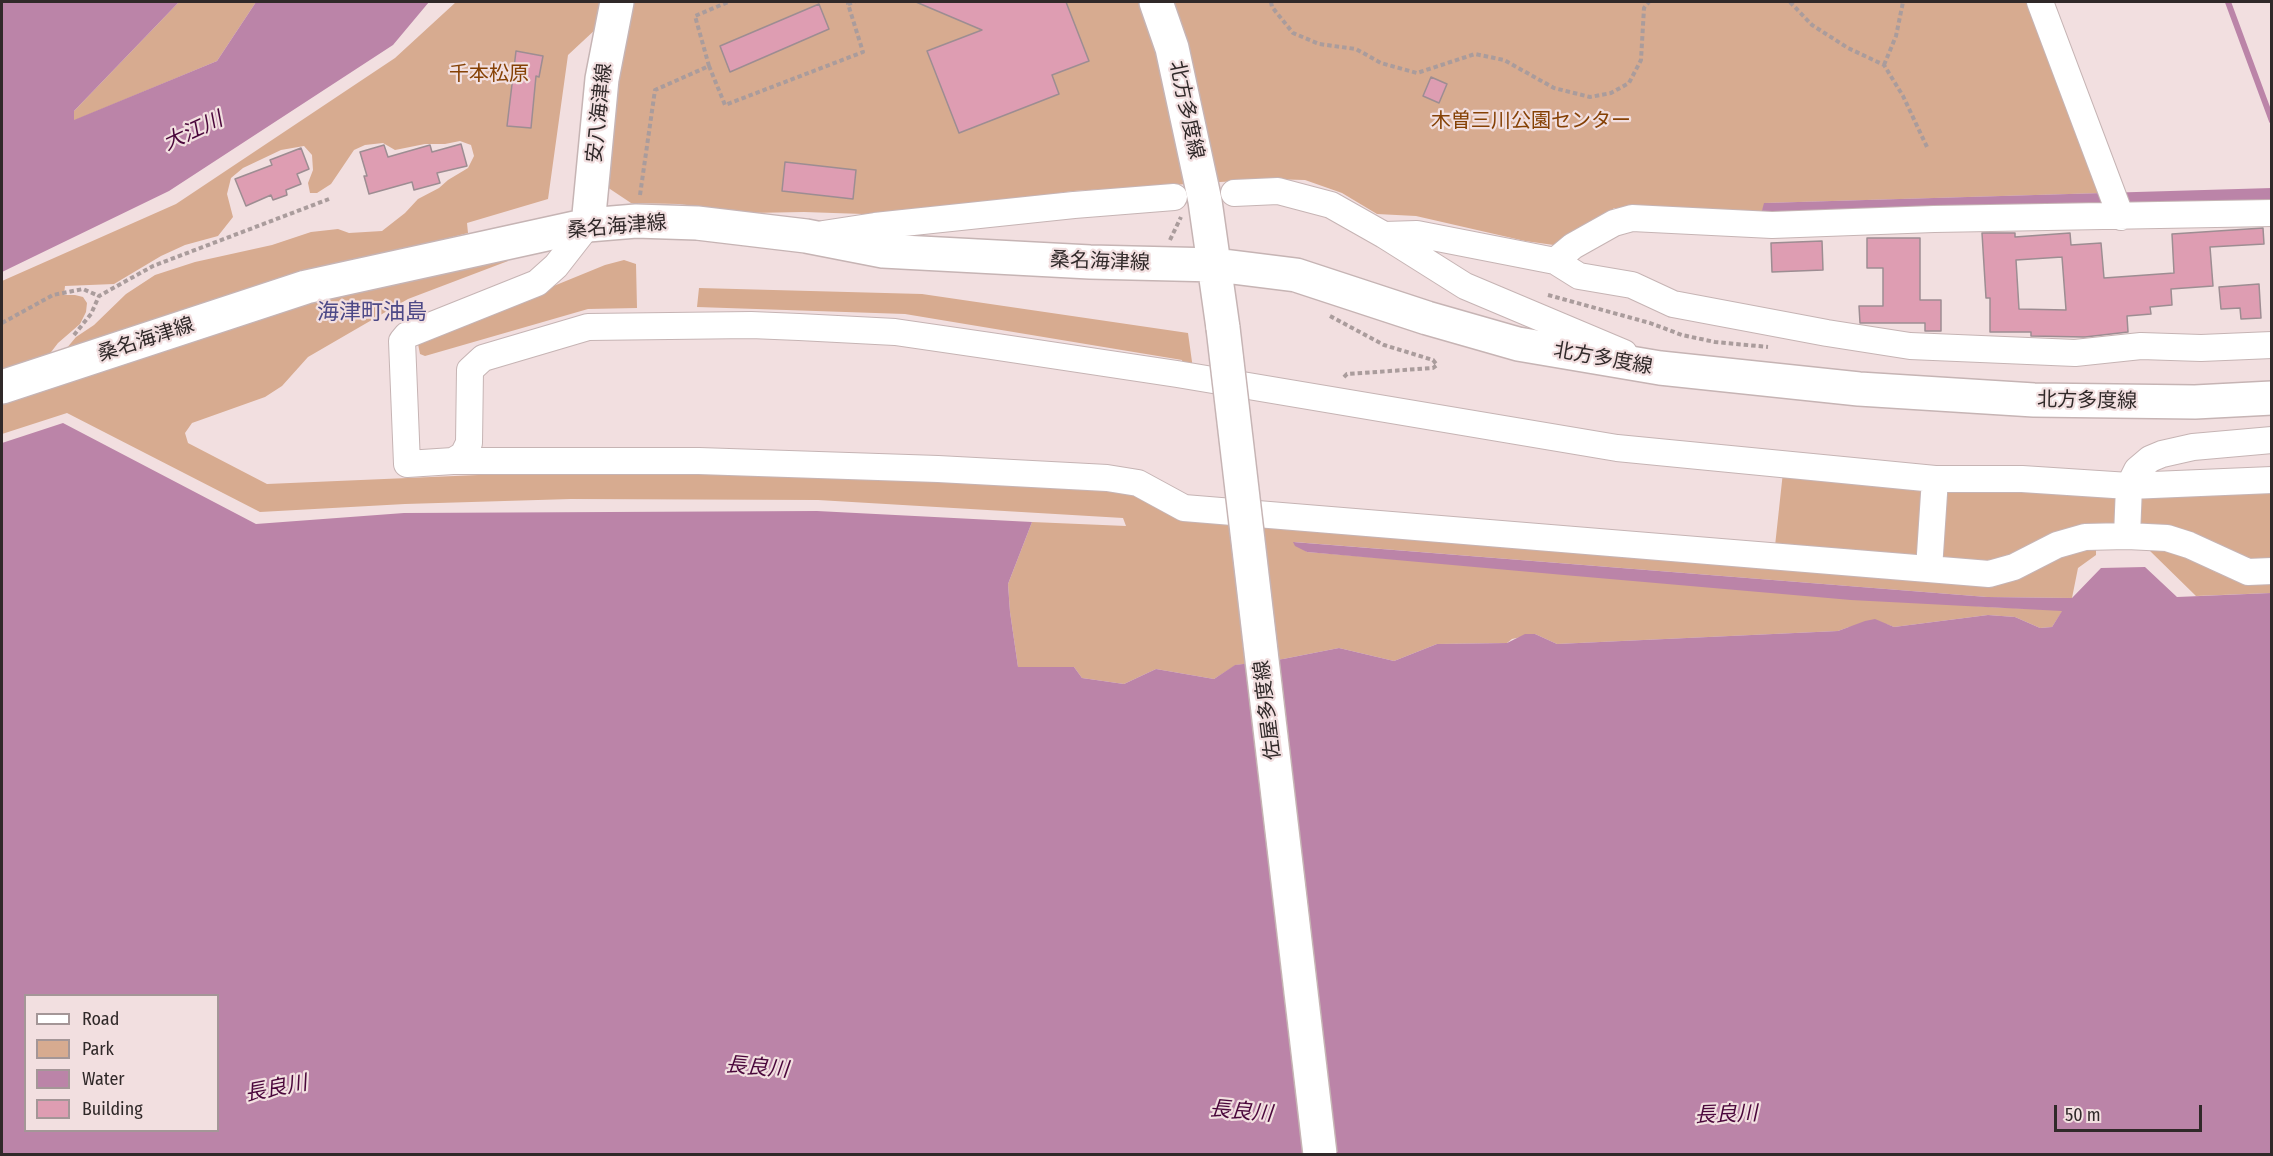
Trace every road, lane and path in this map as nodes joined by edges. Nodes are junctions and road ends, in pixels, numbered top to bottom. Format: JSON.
{"nodes":[{"id":1,"x":616,"y":2,"type":"edge"},
{"id":2,"x":728,"y":2,"type":"edge"},
{"id":3,"x":855,"y":2,"type":"edge"},
{"id":4,"x":1156,"y":2,"type":"edge"},
{"id":5,"x":1271,"y":2,"type":"edge"},
{"id":6,"x":1649,"y":2,"type":"edge"},
{"id":7,"x":1790,"y":2,"type":"edge"},
{"id":8,"x":1903,"y":2,"type":"edge"},
{"id":9,"x":2040,"y":2,"type":"edge"},
{"id":10,"x":847,"y":3,"type":"edge"},
{"id":11,"x":1884,"y":65,"type":"junction"},
{"id":12,"x":709,"y":66,"type":"junction"},
{"id":13,"x":1927,"y":147,"type":"dead end"},
{"id":14,"x":1234,"y":193,"type":"dead end"},
{"id":15,"x":1174,"y":197,"type":"dead end"},
{"id":16,"x":329,"y":199,"type":"dead end"},
{"id":17,"x":2116,"y":205,"type":"junction"},
{"id":18,"x":2271,"y":213,"type":"edge"},
{"id":19,"x":636,"y":222,"type":"junction"},
{"id":20,"x":588,"y":225,"type":"junction"},
{"id":21,"x":1384,"y":235,"type":"junction"},
{"id":22,"x":806,"y":236,"type":"junction"},
{"id":23,"x":1555,"y":261,"type":"junction"},
{"id":24,"x":1216,"y":265,"type":"junction"},
{"id":25,"x":99,"y":296,"type":"junction"},
{"id":26,"x":1328,"y":314,"type":"dead end"},
{"id":27,"x":2,"y":323,"type":"edge"},
{"id":28,"x":2271,"y":345,"type":"edge"},
{"id":29,"x":1660,"y":368,"type":"junction"},
{"id":30,"x":55,"y":369,"type":"junction"},
{"id":31,"x":2,"y":387,"type":"edge"},
{"id":32,"x":2271,"y":399,"type":"edge"},
{"id":33,"x":1339,"y":402,"type":"junction"},
{"id":34,"x":2271,"y":440,"type":"edge"},
{"id":35,"x":453,"y":461,"type":"junction"},
{"id":36,"x":1935,"y":479,"type":"junction"},
{"id":37,"x":2271,"y":480,"type":"edge"},
{"id":38,"x":2129,"y":486,"type":"junction"},
{"id":39,"x":2127,"y":536,"type":"junction"},
{"id":40,"x":1929,"y":569,"type":"junction"},
{"id":41,"x":2271,"y":571,"type":"edge"},
{"id":42,"x":1320,"y":1155,"type":"edge"}],
"edges":[{"from":1,"to":20,"type":"main road","name":"安八海津線"},
{"from":2,"to":12,"type":"path"},
{"from":3,"to":10,"type":"path"},
{"from":4,"to":24,"type":"main road","name":"北方多度線"},
{"from":5,"to":6,"type":"path"},
{"from":7,"to":11,"type":"path"},
{"from":8,"to":11,"type":"path"},
{"from":9,"to":17,"type":"street"},
{"from":10,"to":12,"type":"path"},
{"from":11,"to":13,"type":"path"},
{"from":12,"to":19,"type":"path"},
{"from":14,"to":21,"type":"street"},
{"from":15,"to":22,"type":"street"},
{"from":16,"to":25,"type":"path"},
{"from":17,"to":18,"type":"street"},
{"from":17,"to":23,"type":"street"},
{"from":19,"to":20,"type":"main road","name":"桑名海津線"},
{"from":19,"to":22,"type":"main road","name":"桑名海津線"},
{"from":20,"to":30,"type":"main road","name":"桑名海津線"},
{"from":20,"to":35,"type":"street"},
{"from":21,"to":23,"type":"street"},
{"from":21,"to":29,"type":"street"},
{"from":22,"to":24,"type":"main road","name":"桑名海津線"},
{"from":23,"to":28,"type":"street"},
{"from":24,"to":29,"type":"main road","name":"北方多度線"},
{"from":24,"to":42,"type":"main road","name":"佐屋多度線","bridge":true},
{"from":25,"to":27,"type":"path"},
{"from":25,"to":30,"type":"path"},
{"from":26,"to":33,"type":"path"},
{"from":29,"to":32,"type":"main road","name":"北方多度線"},
{"from":30,"to":31,"type":"main road","name":"桑名海津線"},
{"from":33,"to":35,"type":"street"},
{"from":33,"to":36,"type":"street"},
{"from":34,"to":38,"type":"street"},
{"from":35,"to":40,"type":"street"},
{"from":36,"to":38,"type":"street"},
{"from":36,"to":40,"type":"street"},
{"from":37,"to":38,"type":"street"},
{"from":38,"to":39,"type":"street"},
{"from":39,"to":40,"type":"street"},
{"from":39,"to":41,"type":"street"}]}
